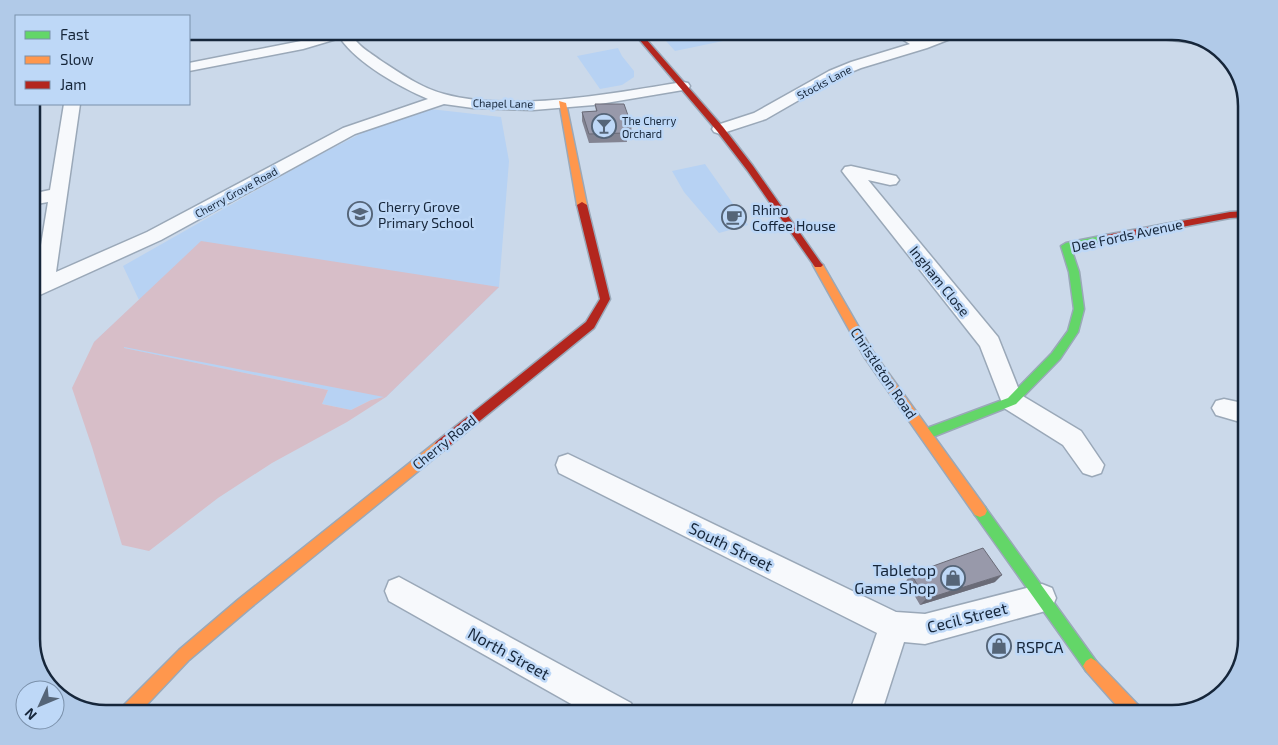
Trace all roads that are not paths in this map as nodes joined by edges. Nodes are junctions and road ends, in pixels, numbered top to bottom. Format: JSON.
{"nodes":[{"id":1,"x":319,"y":40,"type":"edge"},
{"id":2,"x":348,"y":40,"type":"edge"},
{"id":3,"x":643,"y":40,"type":"edge"},
{"id":4,"x":913,"y":40,"type":"edge"},
{"id":5,"x":935,"y":40,"type":"edge"},
{"id":6,"x":922,"y":45,"type":"junction"},
{"id":7,"x":190,"y":67,"type":"edge"},
{"id":8,"x":683,"y":86,"type":"junction"},
{"id":9,"x":442,"y":99,"type":"junction"},
{"id":10,"x":562,"y":103,"type":"junction"},
{"id":11,"x":72,"y":105,"type":"edge"},
{"id":12,"x":720,"y":129,"type":"junction"},
{"id":13,"x":890,"y":180,"type":"dead end"},
{"id":14,"x":58,"y":194,"type":"junction"},
{"id":15,"x":40,"y":198,"type":"edge"},
{"id":16,"x":1238,"y":215,"type":"edge"},
{"id":17,"x":40,"y":280,"type":"edge"},
{"id":18,"x":40,"y":288,"type":"edge"},
{"id":19,"x":1012,"y":401,"type":"junction"},
{"id":20,"x":926,"y":434,"type":"junction"},
{"id":21,"x":568,"y":465,"type":"dead end"},
{"id":22,"x":1092,"y":465,"type":"dead end"},
{"id":23,"x":399,"y":591,"type":"dead end"},
{"id":24,"x":1042,"y":598,"type":"junction"},
{"id":25,"x":894,"y":626,"type":"junction"},
{"id":26,"x":1090,"y":665,"type":"junction"},
{"id":27,"x":1105,"y":698,"type":"dead end"},
{"id":28,"x":136,"y":705,"type":"edge"},
{"id":29,"x":604,"y":705,"type":"edge"},
{"id":30,"x":867,"y":705,"type":"edge"},
{"id":31,"x":1127,"y":705,"type":"edge"}],
"edges":[{"from":1,"to":7,"type":"street"},
{"from":2,"to":9,"type":"street","name":"Chapel Lane"},
{"from":3,"to":8,"type":"main road","name":"Christleton Road"},
{"from":4,"to":6,"type":"street"},
{"from":5,"to":6,"type":"street","name":"Stocks Lane"},
{"from":6,"to":12,"type":"street","name":"Stocks Lane"},
{"from":8,"to":10,"type":"street","name":"Chapel Lane"},
{"from":8,"to":12,"type":"main road","name":"Christleton Road"},
{"from":9,"to":10,"type":"street","name":"Chapel Lane"},
{"from":9,"to":18,"type":"street","name":"Cherry Grove Road"},
{"from":10,"to":28,"type":"main road","name":"Cherry Road"},
{"from":11,"to":14,"type":"street"},
{"from":12,"to":20,"type":"main road","name":"Christleton Road"},
{"from":13,"to":19,"type":"street","name":"Ingham Close"},
{"from":14,"to":15,"type":"street"},
{"from":14,"to":17,"type":"street"},
{"from":16,"to":19,"type":"main road","name":"Dee Fords Avenue"},
{"from":19,"to":20,"type":"main road"},
{"from":19,"to":22,"type":"street"},
{"from":20,"to":24,"type":"main road","name":"Christleton Road"},
{"from":21,"to":25,"type":"street","name":"South Street"},
{"from":23,"to":29,"type":"street","name":"North Street"},
{"from":24,"to":25,"type":"street","name":"Cecil Street"},
{"from":24,"to":26,"type":"main road","name":"Christleton Road"},
{"from":25,"to":30,"type":"street"},
{"from":26,"to":27,"type":"main road"},
{"from":26,"to":31,"type":"main road","name":"Christleton Road"}]}
